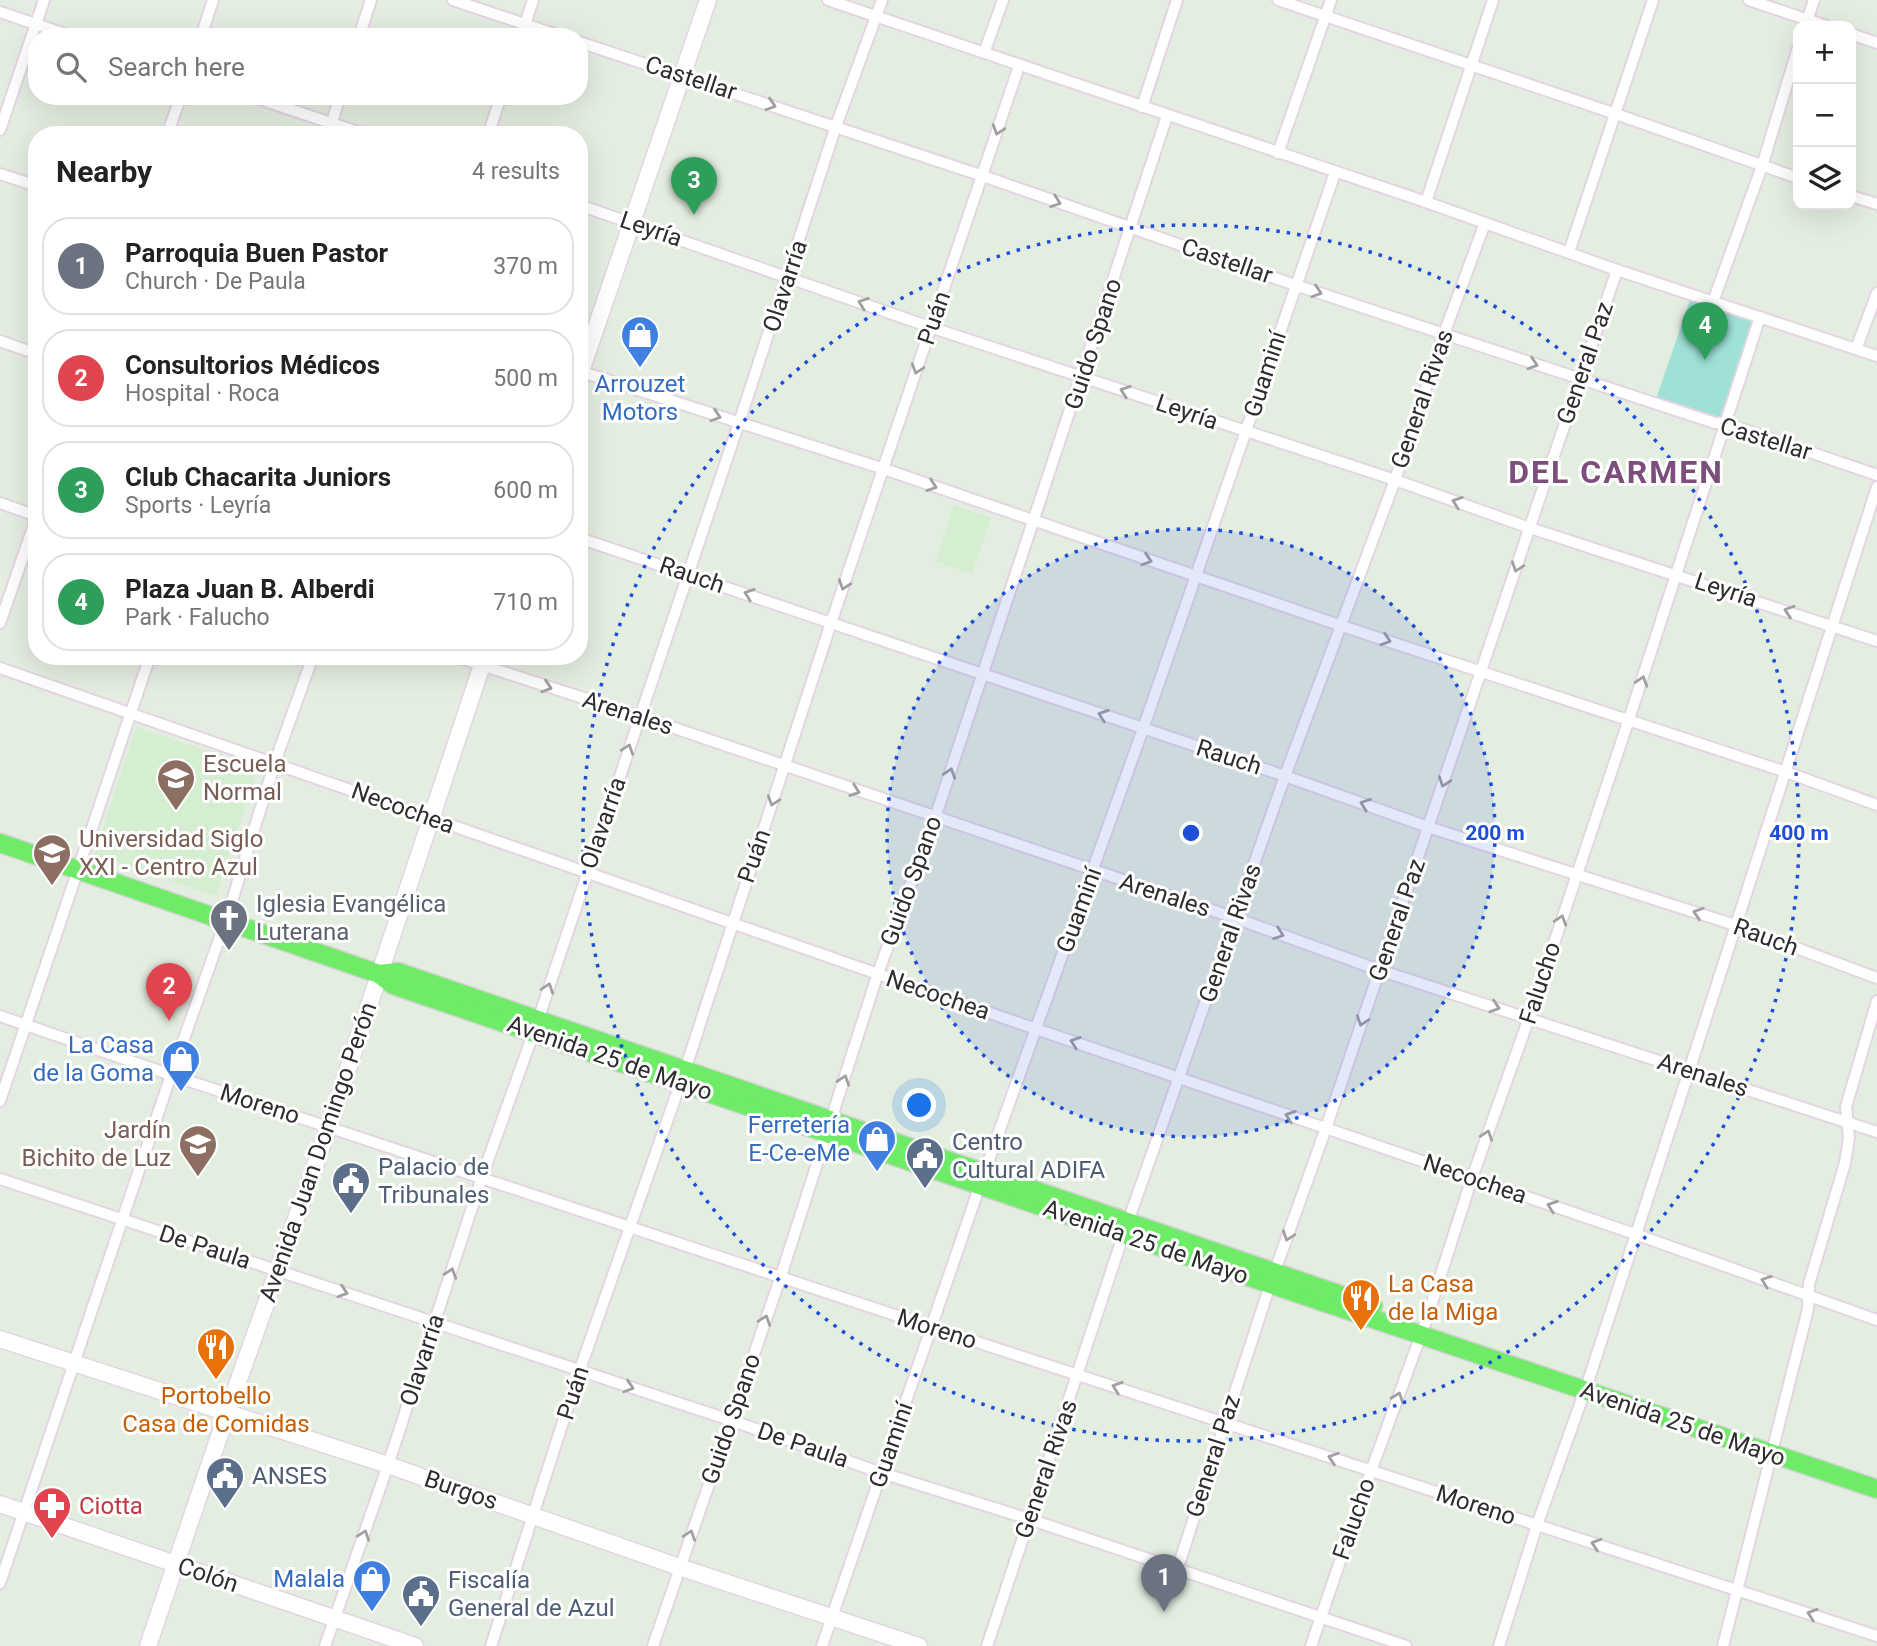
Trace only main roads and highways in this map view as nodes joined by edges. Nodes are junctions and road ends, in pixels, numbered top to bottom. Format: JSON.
{"nodes":[{"id":1,"x":708,"y":0,"type":"edge"},
{"id":2,"x":588,"y":350,"type":"edge"},
{"id":3,"x":482,"y":665,"type":"edge"},
{"id":4,"x":0,"y":843,"type":"edge"},
{"id":5,"x":379,"y":974,"type":"junction"},
{"id":6,"x":0,"y":1339,"type":"edge"},
{"id":7,"x":227,"y":1413,"type":"junction"},
{"id":8,"x":1774,"y":1449,"type":"junction"},
{"id":9,"x":1877,"y":1477,"type":"edge"},
{"id":10,"x":1877,"y":1489,"type":"edge"},
{"id":11,"x":0,"y":1504,"type":"edge"},
{"id":12,"x":175,"y":1564,"type":"junction"},
{"id":13,"x":148,"y":1646,"type":"edge"},
{"id":14,"x":415,"y":1646,"type":"edge"},
{"id":15,"x":919,"y":1646,"type":"edge"}],
"edges":[{"from":1,"to":2,"type":"main road"},
{"from":3,"to":5,"type":"main road","name":"Avenida Juan Domingo Perón"},
{"from":4,"to":5,"type":"main road","name":"Avenida 25 de Mayo"},
{"from":5,"to":7,"type":"main road","name":"Avenida Juan Domingo Perón"},
{"from":5,"to":8,"type":"main road","name":"Avenida 25 de Mayo"},
{"from":6,"to":7,"type":"main road","name":"Burgos"},
{"from":7,"to":12,"type":"main road","name":"Avenida Juan Domingo Perón"},
{"from":7,"to":15,"type":"main road","name":"Burgos"},
{"from":8,"to":9,"type":"main road","name":"Avenida 25 de Mayo"},
{"from":8,"to":10,"type":"main road","name":"Avenida 25 de Mayo"},
{"from":11,"to":12,"type":"main road","name":"Colón"},
{"from":12,"to":13,"type":"main road","name":"Avenida Juan Domingo Perón"},
{"from":12,"to":14,"type":"main road","name":"Colón"}]}
